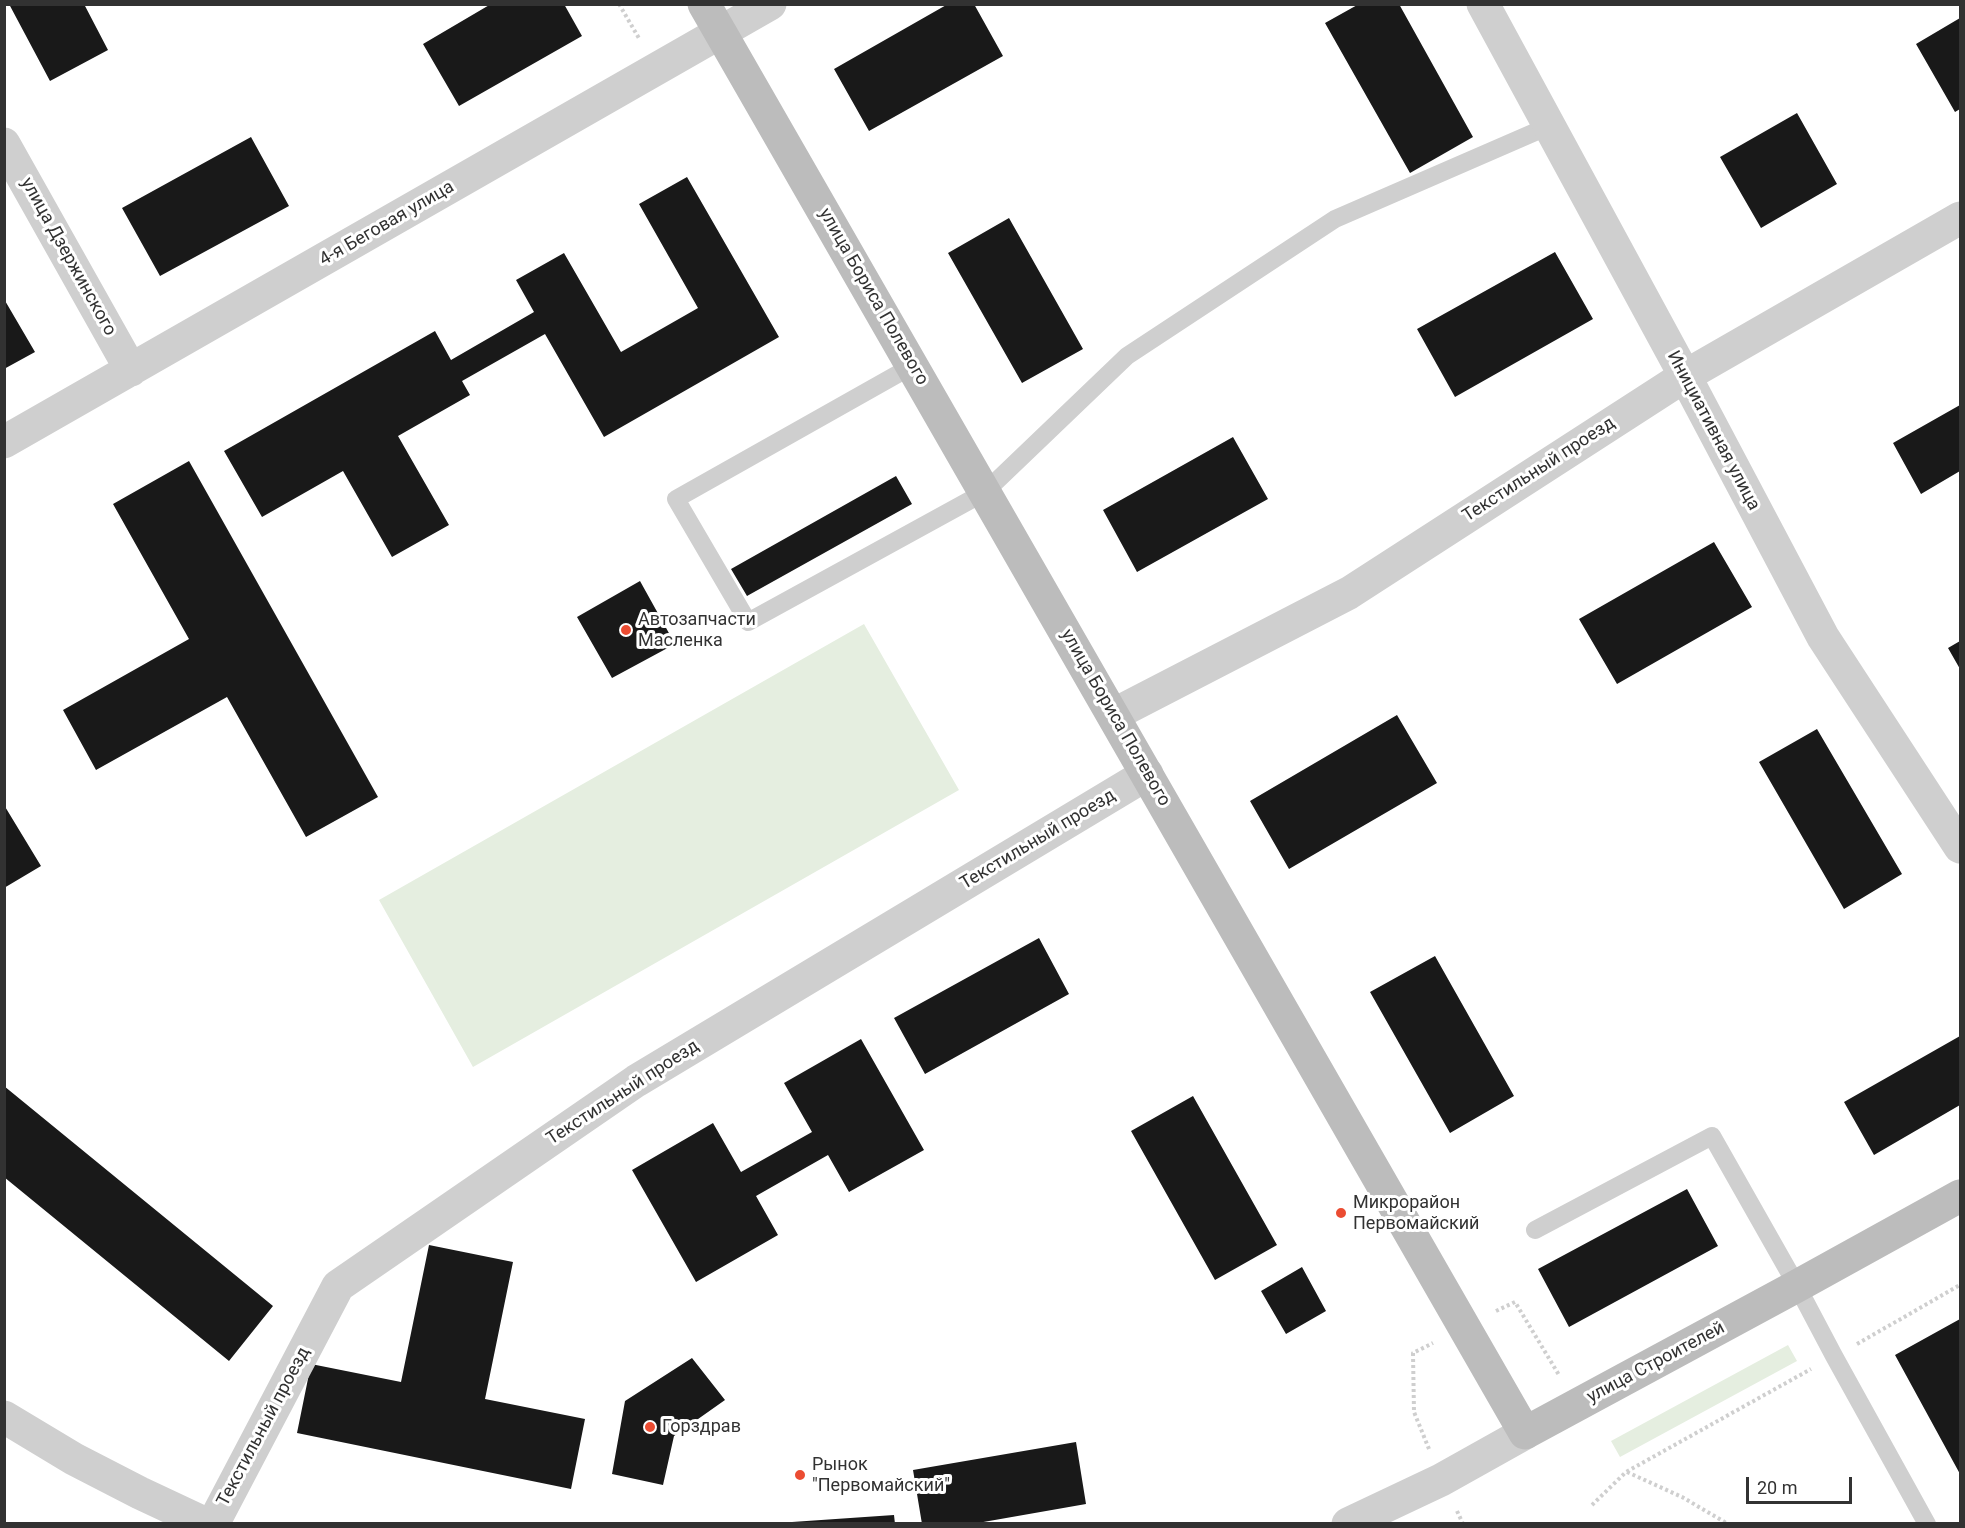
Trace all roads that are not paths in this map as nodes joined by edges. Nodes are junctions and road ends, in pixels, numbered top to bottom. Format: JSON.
{"nodes":[{"id":1,"x":704,"y":4,"type":"edge"},
{"id":2,"x":770,"y":4,"type":"edge"},
{"id":3,"x":1483,"y":4,"type":"edge"},
{"id":4,"x":721,"y":33,"type":"junction"},
{"id":5,"x":1549,"y":126,"type":"junction"},
{"id":6,"x":4,"y":144,"type":"edge"},
{"id":7,"x":1960,"y":218,"type":"edge"},
{"id":8,"x":912,"y":366,"type":"junction"},
{"id":9,"x":131,"y":370,"type":"junction"},
{"id":10,"x":1684,"y":376,"type":"junction"},
{"id":11,"x":4,"y":442,"type":"edge"},
{"id":12,"x":985,"y":492,"type":"junction"},
{"id":13,"x":1113,"y":715,"type":"junction"},
{"id":14,"x":1147,"y":774,"type":"junction"},
{"id":15,"x":1960,"y":847,"type":"edge"},
{"id":16,"x":1960,"y":1196,"type":"edge"},
{"id":17,"x":1535,"y":1230,"type":"dead end"},
{"id":18,"x":1797,"y":1286,"type":"junction"},
{"id":19,"x":4,"y":1417,"type":"edge"},
{"id":20,"x":1525,"y":1433,"type":"junction"},
{"id":21,"x":206,"y":1524,"type":"edge"},
{"id":22,"x":213,"y":1524,"type":"edge"},
{"id":23,"x":1348,"y":1524,"type":"edge"},
{"id":24,"x":1928,"y":1524,"type":"edge"}],
"edges":[{"from":1,"to":4,"type":"main road","name":"улица Бориса Полевого"},
{"from":2,"to":4,"type":"street","name":"4-я Беговая улица"},
{"from":3,"to":5,"type":"street","name":"Инициативная улица"},
{"from":4,"to":8,"type":"main road","name":"улица Бориса Полевого"},
{"from":4,"to":9,"type":"street","name":"4-я Беговая улица"},
{"from":5,"to":10,"type":"street","name":"Инициативная улица"},
{"from":5,"to":12,"type":"lane"},
{"from":6,"to":9,"type":"street","name":"улица Дзержинского"},
{"from":7,"to":10,"type":"street","name":"Текстильный проезд"},
{"from":8,"to":12,"type":"main road","name":"улица Бориса Полевого"},
{"from":8,"to":12,"type":"lane"},
{"from":9,"to":11,"type":"street","name":"4-я Беговая улица"},
{"from":10,"to":13,"type":"street","name":"Текстильный проезд"},
{"from":10,"to":15,"type":"street","name":"Инициативная улица"},
{"from":12,"to":13,"type":"main road","name":"улица Бориса Полевого"},
{"from":13,"to":14,"type":"main road","name":"улица Бориса Полевого"},
{"from":14,"to":20,"type":"main road","name":"улица Бориса Полевого"},
{"from":14,"to":22,"type":"street","name":"Текстильный проезд"},
{"from":16,"to":18,"type":"main road","name":"улица Строителей"},
{"from":17,"to":18,"type":"lane"},
{"from":18,"to":20,"type":"main road","name":"улица Строителей"},
{"from":18,"to":24,"type":"lane"},
{"from":19,"to":21,"type":"street"},
{"from":20,"to":23,"type":"street","name":"улица Строителей"}]}
